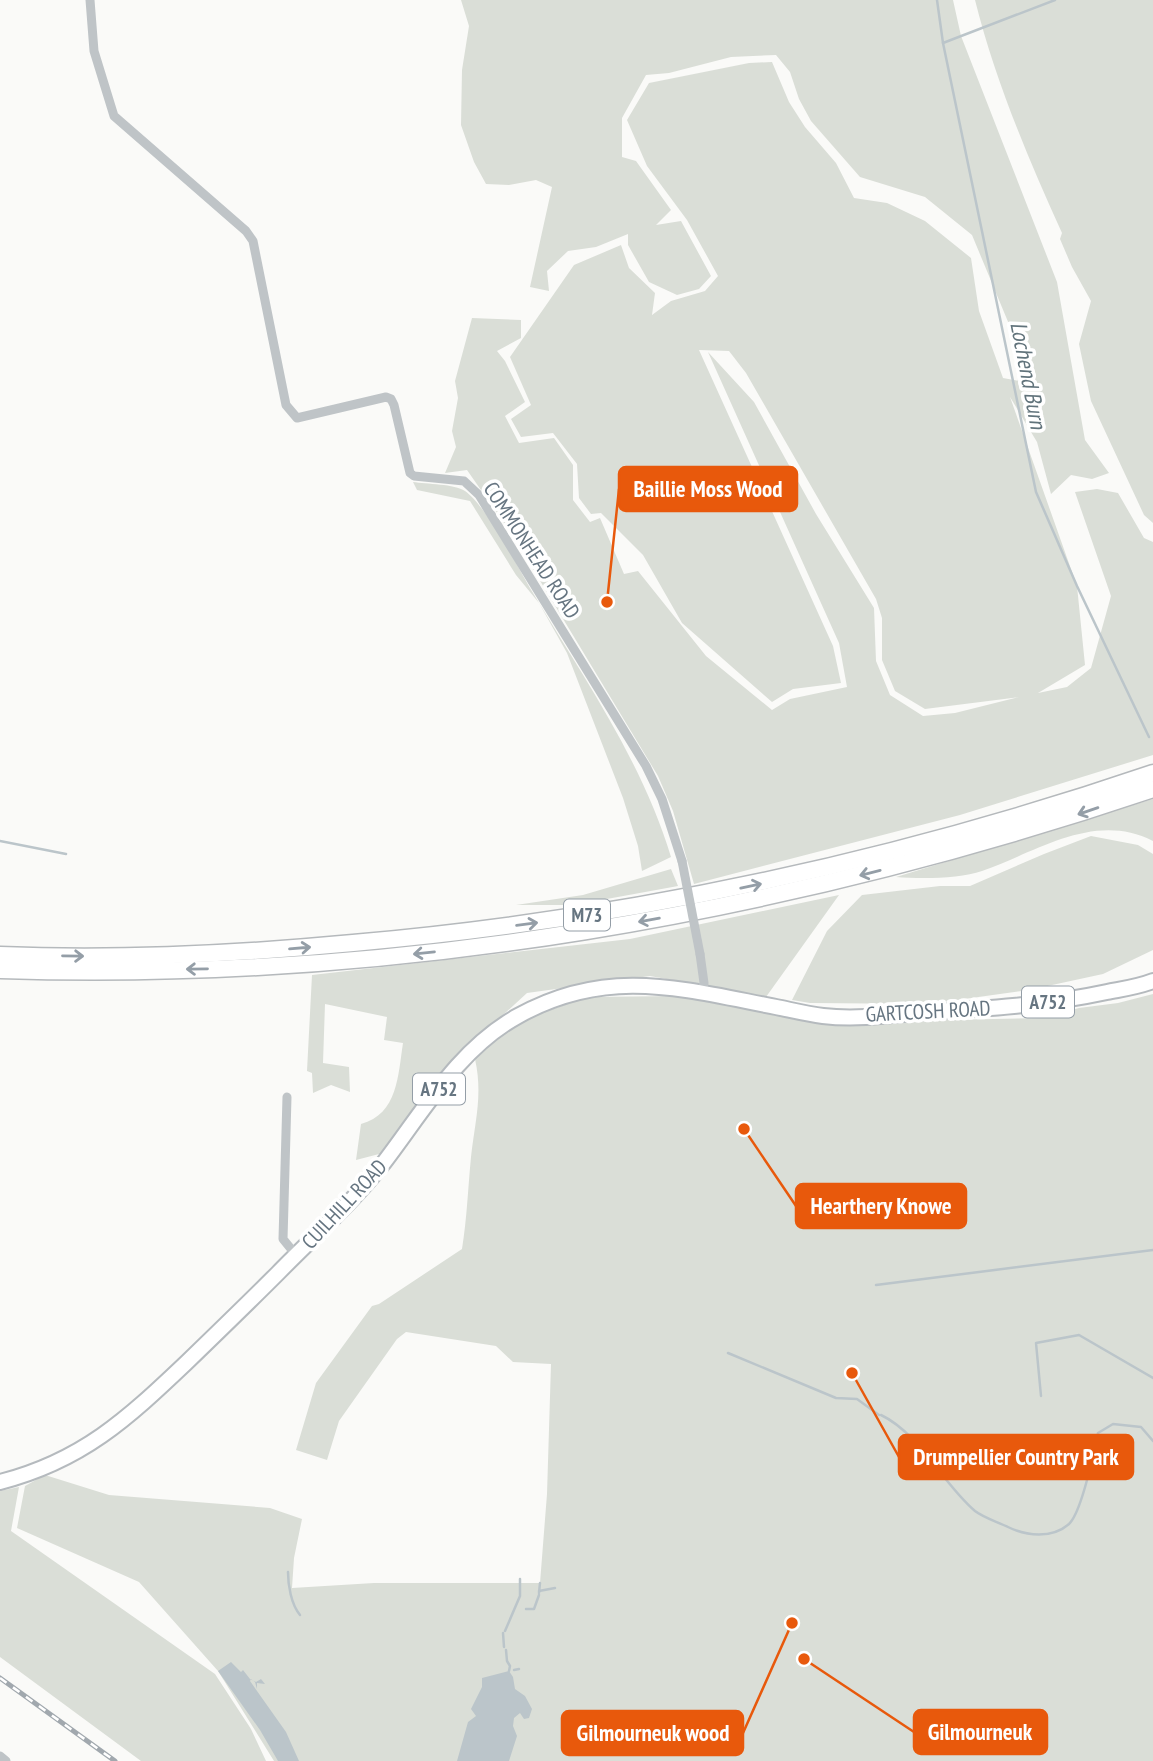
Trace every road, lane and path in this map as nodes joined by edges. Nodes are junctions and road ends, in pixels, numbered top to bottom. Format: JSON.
{"nodes":[{"id":1,"x":90,"y":0,"type":"edge"},
{"id":2,"x":1153,"y":773,"type":"edge"},
{"id":3,"x":1153,"y":789,"type":"edge"},
{"id":4,"x":0,"y":955,"type":"edge"},
{"id":5,"x":0,"y":970,"type":"edge"},
{"id":6,"x":1153,"y":981,"type":"edge"},
{"id":7,"x":702,"y":993,"type":"junction"},
{"id":8,"x":287,"y":1097,"type":"dead end"},
{"id":9,"x":296,"y":1255,"type":"junction"},
{"id":10,"x":0,"y":1482,"type":"edge"},
{"id":11,"x":0,"y":1756,"type":"edge"},
{"id":12,"x":6,"y":1761,"type":"edge"}],
"edges":[{"from":1,"to":7,"type":"street","name":"COMMONHEAD ROAD","bridge":true},
{"from":4,"to":2,"type":"highway","number":"M73","one_way":true},
{"from":3,"to":5,"type":"highway","number":"M73","one_way":true},
{"from":6,"to":7,"type":"main road","name":"GARTCOSH ROAD","number":"A752"},
{"from":7,"to":9,"type":"main road","name":"CUILHILL ROAD","number":"A752"},
{"from":8,"to":9,"type":"street"},
{"from":9,"to":10,"type":"main road","name":"CUILHILL ROAD","number":"A752"},
{"from":11,"to":12,"type":"street"}]}
